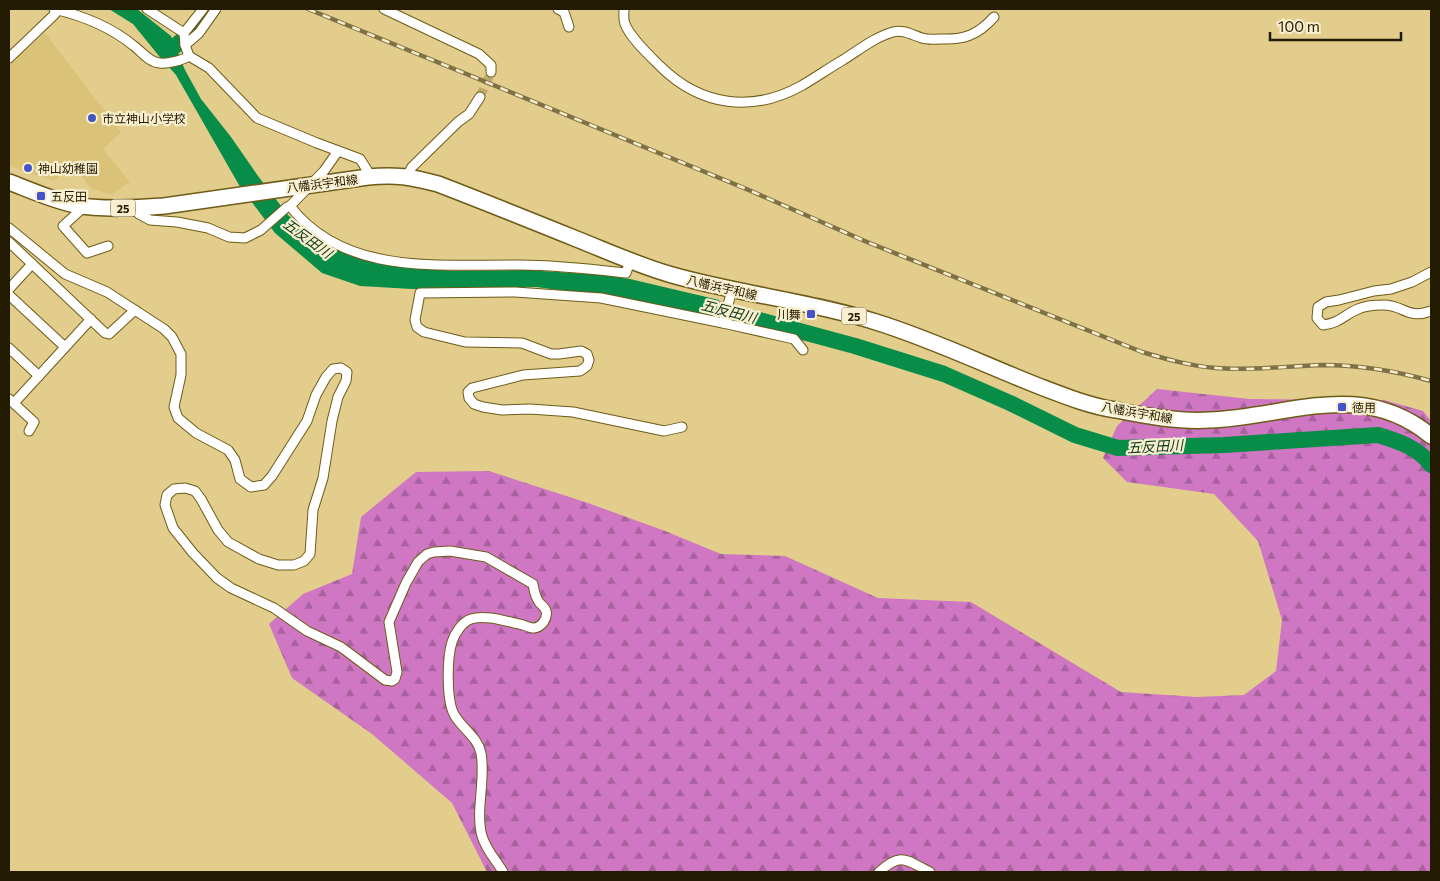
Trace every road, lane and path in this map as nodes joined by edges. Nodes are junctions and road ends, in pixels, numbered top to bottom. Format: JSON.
{"nodes":[{"id":1,"x":56,"y":9,"type":"edge"},
{"id":2,"x":147,"y":9,"type":"edge"},
{"id":3,"x":203,"y":9,"type":"edge"},
{"id":4,"x":216,"y":9,"type":"edge"},
{"id":5,"x":384,"y":9,"type":"edge"},
{"id":6,"x":558,"y":9,"type":"edge"},
{"id":7,"x":624,"y":9,"type":"edge"},
{"id":8,"x":994,"y":18,"type":"dead end"},
{"id":9,"x":569,"y":27,"type":"dead end"},
{"id":10,"x":184,"y":39,"type":"junction"},
{"id":11,"x":187,"y":57,"type":"junction"},
{"id":12,"x":9,"y":58,"type":"edge"},
{"id":13,"x":491,"y":72,"type":"dead end"},
{"id":14,"x":480,"y":97,"type":"tunnel mouth"},
{"id":15,"x":338,"y":151,"type":"junction"},
{"id":16,"x":407,"y":176,"type":"junction"},
{"id":17,"x":368,"y":177,"type":"junction"},
{"id":18,"x":9,"y":182,"type":"edge"},
{"id":19,"x":311,"y":184,"type":"junction"},
{"id":20,"x":85,"y":206,"type":"junction"},
{"id":21,"x":289,"y":207,"type":"junction"},
{"id":22,"x":134,"y":208,"type":"junction"},
{"id":23,"x":9,"y":228,"type":"edge"},
{"id":24,"x":9,"y":242,"type":"edge"},
{"id":25,"x":108,"y":246,"type":"dead end"},
{"id":26,"x":630,"y":261,"type":"junction"},
{"id":27,"x":32,"y":264,"type":"junction"},
{"id":28,"x":1431,"y":272,"type":"edge"},
{"id":29,"x":9,"y":289,"type":"edge"},
{"id":30,"x":731,"y":294,"type":"junction"},
{"id":31,"x":9,"y":295,"type":"edge"},
{"id":32,"x":135,"y":310,"type":"junction"},
{"id":33,"x":1431,"y":311,"type":"edge"},
{"id":34,"x":91,"y":319,"type":"junction"},
{"id":35,"x":724,"y":322,"type":"junction"},
{"id":36,"x":65,"y":347,"type":"junction"},
{"id":37,"x":9,"y":348,"type":"edge"},
{"id":38,"x":802,"y":350,"type":"dead end"},
{"id":39,"x":39,"y":376,"type":"junction"},
{"id":40,"x":11,"y":401,"type":"edge"},
{"id":41,"x":682,"y":427,"type":"dead end"},
{"id":42,"x":29,"y":430,"type":"dead end"},
{"id":43,"x":1431,"y":436,"type":"edge"},
{"id":44,"x":503,"y":872,"type":"edge"},
{"id":45,"x":879,"y":872,"type":"edge"},
{"id":46,"x":930,"y":872,"type":"edge"}],
"edges":[{"from":1,"to":11,"type":"street"},
{"from":1,"to":12,"type":"street"},
{"from":2,"to":10,"type":"street"},
{"from":3,"to":10,"type":"street"},
{"from":4,"to":10,"type":"street"},
{"from":5,"to":13,"type":"street"},
{"from":6,"to":9,"type":"street"},
{"from":7,"to":8,"type":"street"},
{"from":10,"to":11,"type":"street"},
{"from":11,"to":15,"type":"street"},
{"from":14,"to":16,"type":"street"},
{"from":15,"to":17,"type":"street"},
{"from":15,"to":19,"type":"street"},
{"from":16,"to":17,"type":"main road","name":"八幡浜宇和線","number":"25"},
{"from":16,"to":26,"type":"main road","name":"八幡浜宇和線","number":"25"},
{"from":17,"to":19,"type":"main road","name":"八幡浜宇和線","number":"25"},
{"from":18,"to":20,"type":"main road","name":"八幡浜宇和線","number":"25"},
{"from":19,"to":21,"type":"street"},
{"from":19,"to":22,"type":"main road","name":"八幡浜宇和線","number":"25"},
{"from":20,"to":22,"type":"main road","name":"八幡浜宇和線","number":"25"},
{"from":20,"to":25,"type":"street"},
{"from":21,"to":22,"type":"street"},
{"from":21,"to":26,"type":"street"},
{"from":23,"to":32,"type":"street"},
{"from":24,"to":27,"type":"street"},
{"from":26,"to":30,"type":"main road","name":"八幡浜宇和線","number":"25"},
{"from":27,"to":29,"type":"street"},
{"from":27,"to":34,"type":"street"},
{"from":28,"to":33,"type":"street"},
{"from":30,"to":35,"type":"street"},
{"from":30,"to":43,"type":"main road","name":"八幡浜宇和線","number":"25"},
{"from":31,"to":36,"type":"street"},
{"from":32,"to":34,"type":"street"},
{"from":32,"to":44,"type":"street"},
{"from":34,"to":36,"type":"street"},
{"from":35,"to":38,"type":"street"},
{"from":35,"to":41,"type":"street"},
{"from":36,"to":39,"type":"street"},
{"from":37,"to":39,"type":"street"},
{"from":39,"to":40,"type":"street"},
{"from":40,"to":42,"type":"street"},
{"from":45,"to":46,"type":"street"}]}
